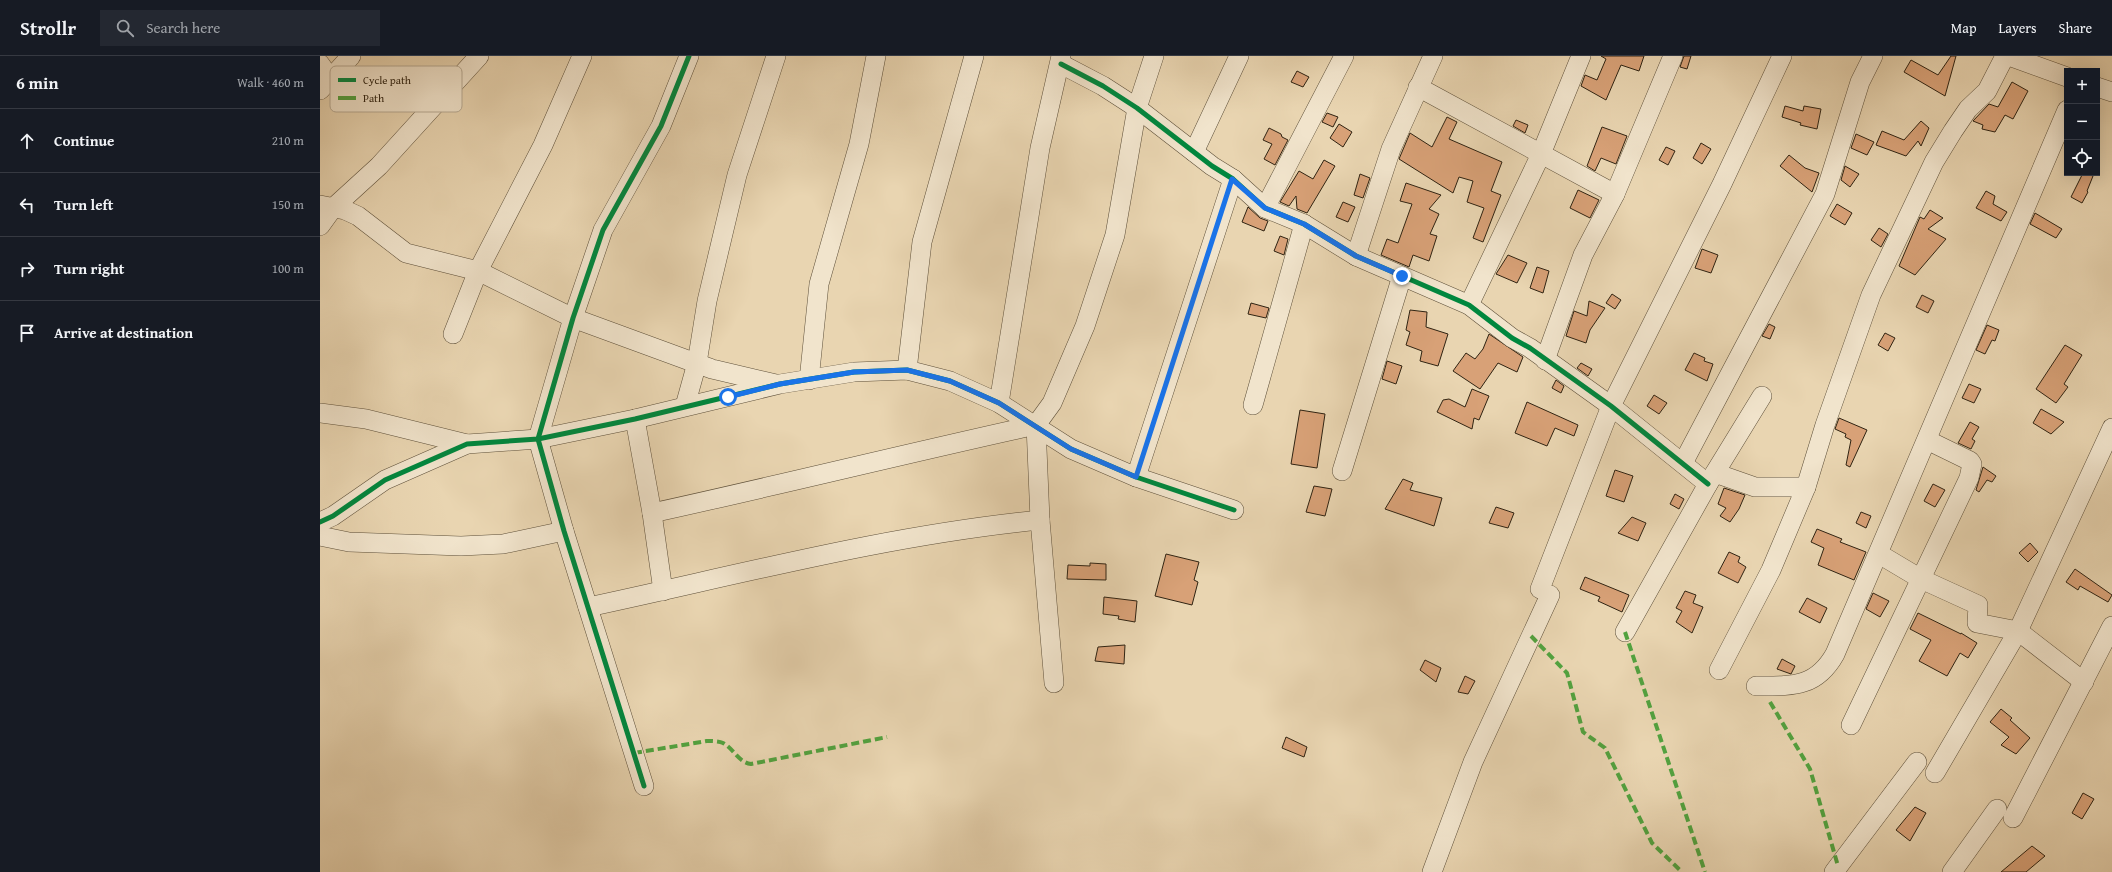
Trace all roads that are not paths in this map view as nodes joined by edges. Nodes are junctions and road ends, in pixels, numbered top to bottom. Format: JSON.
{"nodes":[{"id":1,"x":350,"y":56,"type":"edge"},
{"id":2,"x":478,"y":56,"type":"edge"},
{"id":3,"x":582,"y":56,"type":"edge"},
{"id":4,"x":689,"y":56,"type":"edge"},
{"id":5,"x":776,"y":56,"type":"edge"},
{"id":6,"x":876,"y":56,"type":"edge"},
{"id":7,"x":974,"y":56,"type":"edge"},
{"id":8,"x":1154,"y":56,"type":"edge"},
{"id":9,"x":1239,"y":56,"type":"edge"},
{"id":10,"x":1344,"y":56,"type":"edge"},
{"id":11,"x":1433,"y":56,"type":"edge"},
{"id":12,"x":1581,"y":56,"type":"edge"},
{"id":13,"x":1673,"y":56,"type":"edge"},
{"id":14,"x":1782,"y":56,"type":"edge"},
{"id":15,"x":1873,"y":56,"type":"edge"},
{"id":16,"x":2006,"y":56,"type":"edge"},
{"id":17,"x":2009,"y":56,"type":"edge"},
{"id":18,"x":1061,"y":60,"type":"edge"},
{"id":19,"x":2040,"y":62,"type":"edge"},
{"id":20,"x":337,"y":66,"type":"edge"},
{"id":21,"x":462,"y":74,"type":"edge"},
{"id":22,"x":2064,"y":75,"type":"edge"},
{"id":23,"x":1418,"y":87,"type":"junction"},
{"id":24,"x":1137,"y":108,"type":"junction"},
{"id":25,"x":428,"y":112,"type":"edge"},
{"id":26,"x":2064,"y":117,"type":"edge"},
{"id":27,"x":1194,"y":152,"type":"junction"},
{"id":28,"x":1541,"y":154,"type":"junction"},
{"id":29,"x":1232,"y":179,"type":"junction"},
{"id":30,"x":1615,"y":194,"type":"junction"},
{"id":31,"x":327,"y":206,"type":"edge"},
{"id":32,"x":1265,"y":208,"type":"junction"},
{"id":33,"x":1304,"y":224,"type":"junction"},
{"id":34,"x":320,"y":226,"type":"edge"},
{"id":35,"x":1356,"y":256,"type":"junction"},
{"id":36,"x":478,"y":271,"type":"junction"},
{"id":37,"x":1402,"y":276,"type":"junction"},
{"id":38,"x":1469,"y":305,"type":"junction"},
{"id":39,"x":573,"y":318,"type":"junction"},
{"id":40,"x":453,"y":334,"type":"dead end"},
{"id":41,"x":1545,"y":360,"type":"junction"},
{"id":42,"x":697,"y":363,"type":"junction"},
{"id":43,"x":907,"y":370,"type":"junction"},
{"id":44,"x":809,"y":380,"type":"junction"},
{"id":45,"x":780,"y":384,"type":"junction"},
{"id":46,"x":1762,"y":396,"type":"dead end"},
{"id":47,"x":999,"y":403,"type":"junction"},
{"id":48,"x":1253,"y":405,"type":"dead end"},
{"id":49,"x":685,"y":406,"type":"junction"},
{"id":50,"x":1611,"y":406,"type":"junction"},
{"id":51,"x":320,"y":413,"type":"edge"},
{"id":52,"x":635,"y":419,"type":"junction"},
{"id":53,"x":1036,"y":425,"type":"junction"},
{"id":54,"x":2112,"y":428,"type":"edge"},
{"id":55,"x":538,"y":439,"type":"junction"},
{"id":56,"x":1927,"y":440,"type":"junction"},
{"id":57,"x":466,"y":444,"type":"junction"},
{"id":58,"x":1683,"y":463,"type":"junction"},
{"id":59,"x":1342,"y":471,"type":"dead end"},
{"id":60,"x":1136,"y":477,"type":"junction"},
{"id":61,"x":1712,"y":478,"type":"junction"},
{"id":62,"x":1806,"y":487,"type":"junction"},
{"id":63,"x":1234,"y":510,"type":"dead end"},
{"id":64,"x":652,"y":513,"type":"junction"},
{"id":65,"x":1040,"y":520,"type":"junction"},
{"id":66,"x":320,"y":522,"type":"edge"},
{"id":67,"x":564,"y":531,"type":"junction"},
{"id":68,"x":320,"y":536,"type":"edge"},
{"id":69,"x":1878,"y":554,"type":"junction"},
{"id":70,"x":1921,"y":578,"type":"junction"},
{"id":71,"x":663,"y":591,"type":"junction"},
{"id":72,"x":588,"y":607,"type":"junction"},
{"id":73,"x":2112,"y":626,"type":"edge"},
{"id":74,"x":2018,"y":631,"type":"junction"},
{"id":75,"x":1625,"y":632,"type":"dead end"},
{"id":76,"x":1719,"y":670,"type":"dead end"},
{"id":77,"x":2084,"y":682,"type":"junction"},
{"id":78,"x":1054,"y":683,"type":"dead end"},
{"id":79,"x":1756,"y":686,"type":"dead end"},
{"id":80,"x":1851,"y":725,"type":"dead end"},
{"id":81,"x":1916,"y":762,"type":"dead end"},
{"id":82,"x":1935,"y":773,"type":"dead end"},
{"id":83,"x":644,"y":786,"type":"dead end"},
{"id":84,"x":1997,"y":809,"type":"dead end"},
{"id":85,"x":2013,"y":818,"type":"dead end"},
{"id":86,"x":1432,"y":872,"type":"edge"},
{"id":87,"x":1834,"y":872,"type":"edge"},
{"id":88,"x":1952,"y":872,"type":"edge"}],
"edges":[{"from":1,"to":20,"type":"street"},
{"from":2,"to":21,"type":"street"},
{"from":3,"to":36,"type":"street"},
{"from":4,"to":39,"type":"street"},
{"from":5,"to":42,"type":"street"},
{"from":6,"to":44,"type":"street"},
{"from":7,"to":43,"type":"street"},
{"from":8,"to":24,"type":"street"},
{"from":9,"to":27,"type":"street"},
{"from":10,"to":32,"type":"street"},
{"from":11,"to":23,"type":"street"},
{"from":12,"to":28,"type":"street"},
{"from":13,"to":30,"type":"street"},
{"from":14,"to":50,"type":"street"},
{"from":15,"to":58,"type":"street"},
{"from":16,"to":62,"type":"street"},
{"from":17,"to":19,"type":"street"},
{"from":18,"to":24,"type":"street"},
{"from":18,"to":47,"type":"street"},
{"from":19,"to":22,"type":"street"},
{"from":23,"to":28,"type":"street"},
{"from":23,"to":35,"type":"street"},
{"from":24,"to":27,"type":"street"},
{"from":24,"to":53,"type":"street"},
{"from":25,"to":31,"type":"street"},
{"from":26,"to":56,"type":"street"},
{"from":27,"to":29,"type":"street"},
{"from":28,"to":30,"type":"street"},
{"from":28,"to":38,"type":"street"},
{"from":29,"to":32,"type":"street"},
{"from":29,"to":60,"type":"street"},
{"from":30,"to":41,"type":"street"},
{"from":31,"to":34,"type":"street"},
{"from":31,"to":36,"type":"street"},
{"from":32,"to":33,"type":"street"},
{"from":33,"to":35,"type":"street"},
{"from":33,"to":48,"type":"street"},
{"from":35,"to":37,"type":"street"},
{"from":36,"to":39,"type":"street"},
{"from":36,"to":40,"type":"street"},
{"from":37,"to":38,"type":"street"},
{"from":37,"to":59,"type":"street"},
{"from":38,"to":41,"type":"street"},
{"from":39,"to":42,"type":"street"},
{"from":39,"to":55,"type":"street"},
{"from":41,"to":50,"type":"street"},
{"from":42,"to":45,"type":"street"},
{"from":42,"to":49,"type":"street"},
{"from":43,"to":44,"type":"street"},
{"from":43,"to":47,"type":"street"},
{"from":44,"to":45,"type":"street"},
{"from":45,"to":49,"type":"street"},
{"from":46,"to":61,"type":"street"},
{"from":47,"to":53,"type":"street"},
{"from":49,"to":52,"type":"street"},
{"from":50,"to":58,"type":"street"},
{"from":50,"to":86,"type":"street"},
{"from":51,"to":57,"type":"street"},
{"from":52,"to":55,"type":"street"},
{"from":52,"to":64,"type":"street"},
{"from":53,"to":60,"type":"street"},
{"from":53,"to":64,"type":"street"},
{"from":53,"to":65,"type":"street"},
{"from":54,"to":74,"type":"street"},
{"from":55,"to":57,"type":"street"},
{"from":55,"to":67,"type":"street"},
{"from":56,"to":69,"type":"street"},
{"from":56,"to":70,"type":"street"},
{"from":57,"to":66,"type":"street"},
{"from":58,"to":61,"type":"street"},
{"from":60,"to":63,"type":"street"},
{"from":61,"to":62,"type":"street"},
{"from":61,"to":75,"type":"street"},
{"from":62,"to":76,"type":"street"},
{"from":64,"to":71,"type":"street"},
{"from":65,"to":71,"type":"street"},
{"from":65,"to":78,"type":"street"},
{"from":67,"to":68,"type":"street"},
{"from":67,"to":72,"type":"street"},
{"from":69,"to":70,"type":"street"},
{"from":69,"to":79,"type":"street"},
{"from":70,"to":74,"type":"street"},
{"from":70,"to":80,"type":"street"},
{"from":71,"to":72,"type":"street"},
{"from":72,"to":83,"type":"street"},
{"from":73,"to":77,"type":"street"},
{"from":74,"to":77,"type":"street"},
{"from":74,"to":82,"type":"street"},
{"from":77,"to":85,"type":"street"},
{"from":81,"to":87,"type":"street"},
{"from":84,"to":88,"type":"street"}]}
